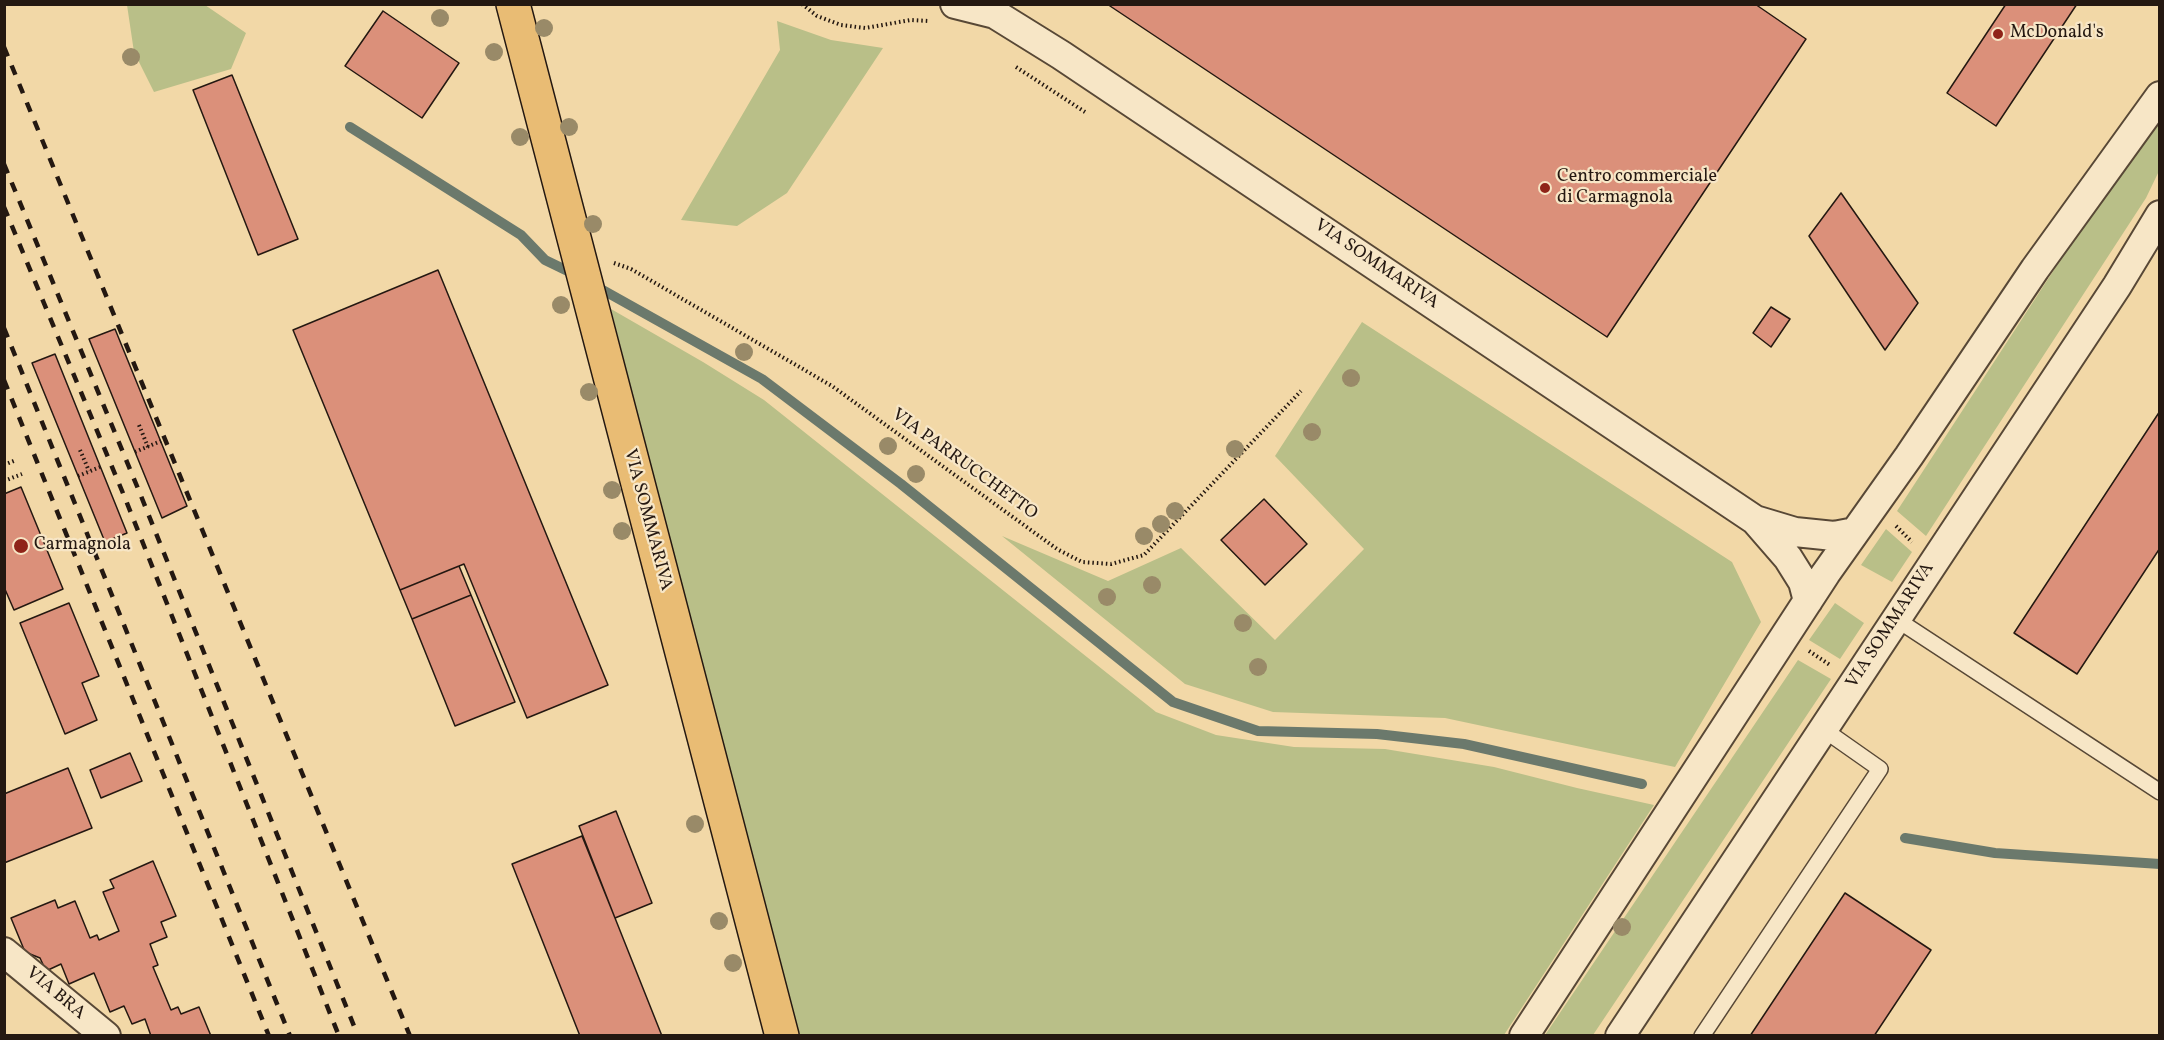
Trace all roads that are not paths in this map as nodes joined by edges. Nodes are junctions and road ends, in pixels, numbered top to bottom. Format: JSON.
{"nodes":[{"id":1,"x":513,"y":4,"type":"edge"},
{"id":2,"x":955,"y":4,"type":"edge"},
{"id":3,"x":990,"y":9,"type":"edge"},
{"id":4,"x":2160,"y":96,"type":"edge"},
{"id":5,"x":2160,"y":215,"type":"edge"},
{"id":6,"x":1755,"y":520,"type":"junction"},
{"id":7,"x":1855,"y":532,"type":"junction"},
{"id":8,"x":1808,"y":601,"type":"junction"},
{"id":9,"x":1896,"y":619,"type":"junction"},
{"id":10,"x":1823,"y":729,"type":"junction"},
{"id":11,"x":2160,"y":792,"type":"edge"},
{"id":12,"x":4,"y":952,"type":"edge"},
{"id":13,"x":106,"y":1035,"type":"edge"},
{"id":14,"x":782,"y":1035,"type":"edge"},
{"id":15,"x":1524,"y":1035,"type":"edge"},
{"id":16,"x":1620,"y":1035,"type":"edge"},
{"id":17,"x":1702,"y":1035,"type":"edge"}],
"edges":[{"from":1,"to":14,"type":"main road","name":"VIA SOMMARIVA"},
{"from":2,"to":3,"type":"street","name":"VIA SOMMARIVA"},
{"from":3,"to":6,"type":"street","name":"VIA SOMMARIVA"},
{"from":4,"to":7,"type":"street"},
{"from":5,"to":9,"type":"street","name":"VIA SOMMARIVA"},
{"from":6,"to":7,"type":"street","name":"VIA SOMMARIVA"},
{"from":6,"to":8,"type":"street","name":"VIA SOMMARIVA"},
{"from":7,"to":8,"type":"street"},
{"from":8,"to":15,"type":"street"},
{"from":9,"to":10,"type":"street","name":"VIA SOMMARIVA"},
{"from":9,"to":11,"type":"lane"},
{"from":10,"to":16,"type":"street","name":"VIA SOMMARIVA"},
{"from":10,"to":17,"type":"lane"},
{"from":12,"to":13,"type":"street","name":"VIA BRA"}]}
